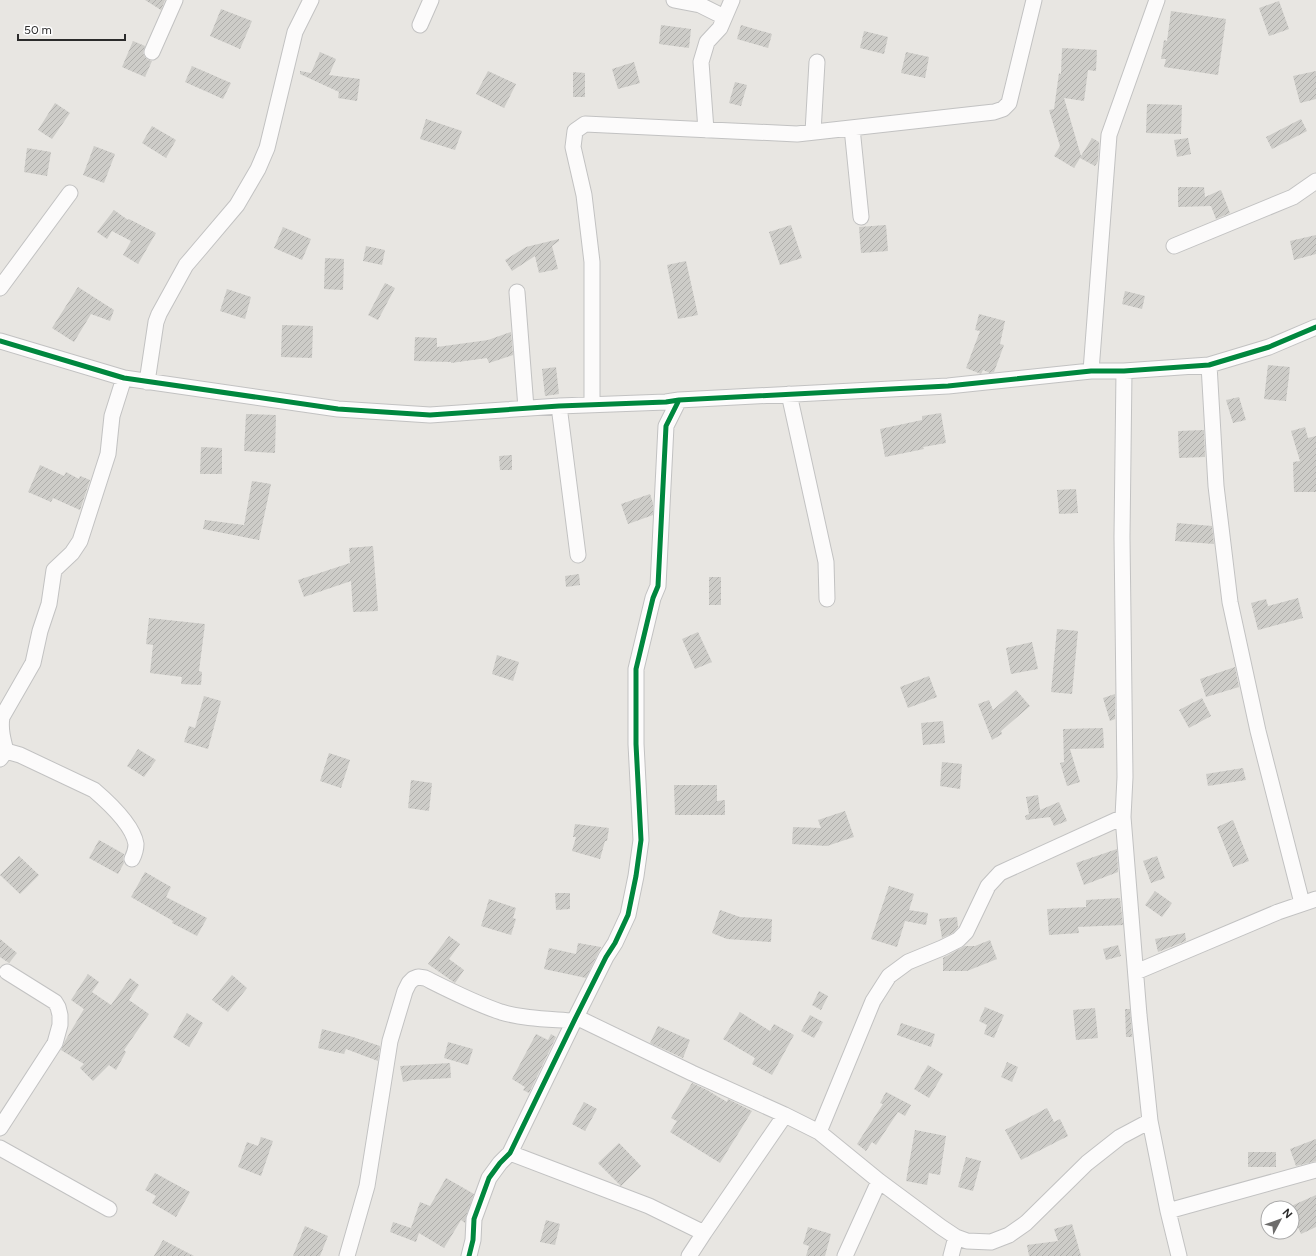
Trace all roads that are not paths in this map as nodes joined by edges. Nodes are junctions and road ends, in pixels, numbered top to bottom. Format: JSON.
{"nodes":[{"id":1,"x":175,"y":0,"type":"edge"},
{"id":2,"x":311,"y":0,"type":"edge"},
{"id":3,"x":431,"y":0,"type":"edge"},
{"id":4,"x":674,"y":0,"type":"edge"},
{"id":5,"x":732,"y":0,"type":"edge"},
{"id":6,"x":1034,"y":0,"type":"edge"},
{"id":7,"x":1157,"y":0,"type":"edge"},
{"id":8,"x":724,"y":17,"type":"junction"},
{"id":9,"x":420,"y":25,"type":"dead end"},
{"id":10,"x":152,"y":52,"type":"dead end"},
{"id":11,"x":817,"y":62,"type":"dead end"},
{"id":12,"x":852,"y":128,"type":"junction"},
{"id":13,"x":706,"y":130,"type":"junction"},
{"id":14,"x":813,"y":132,"type":"junction"},
{"id":15,"x":1316,"y":181,"type":"edge"},
{"id":16,"x":70,"y":194,"type":"dead end"},
{"id":17,"x":861,"y":217,"type":"dead end"},
{"id":18,"x":1174,"y":246,"type":"dead end"},
{"id":19,"x":0,"y":288,"type":"edge"},
{"id":20,"x":517,"y":292,"type":"dead end"},
{"id":21,"x":1316,"y":327,"type":"edge"},
{"id":22,"x":0,"y":341,"type":"edge"},
{"id":23,"x":1209,"y":365,"type":"junction"},
{"id":24,"x":1091,"y":370,"type":"junction"},
{"id":25,"x":1124,"y":371,"type":"junction"},
{"id":26,"x":124,"y":378,"type":"junction"},
{"id":27,"x":147,"y":382,"type":"junction"},
{"id":28,"x":789,"y":394,"type":"junction"},
{"id":29,"x":679,"y":400,"type":"junction"},
{"id":30,"x":651,"y":402,"type":"junction"},
{"id":31,"x":592,"y":405,"type":"junction"},
{"id":32,"x":559,"y":406,"type":"junction"},
{"id":33,"x":526,"y":408,"type":"junction"},
{"id":34,"x":666,"y":426,"type":"junction"},
{"id":35,"x":578,"y":555,"type":"dead end"},
{"id":36,"x":827,"y":599,"type":"dead end"},
{"id":37,"x":3,"y":755,"type":"edge"},
{"id":38,"x":1123,"y":817,"type":"junction"},
{"id":39,"x":132,"y":859,"type":"dead end"},
{"id":40,"x":1309,"y":901,"type":"edge"},
{"id":41,"x":8,"y":972,"type":"dead end"},
{"id":42,"x":1136,"y":972,"type":"junction"},
{"id":43,"x":575,"y":1019,"type":"junction"},
{"id":44,"x":785,"y":1115,"type":"junction"},
{"id":45,"x":1150,"y":1121,"type":"junction"},
{"id":46,"x":0,"y":1128,"type":"edge"},
{"id":47,"x":819,"y":1132,"type":"junction"},
{"id":48,"x":0,"y":1148,"type":"edge"},
{"id":49,"x":510,"y":1153,"type":"junction"},
{"id":50,"x":1316,"y":1170,"type":"edge"},
{"id":51,"x":879,"y":1181,"type":"junction"},
{"id":52,"x":109,"y":1209,"type":"dead end"},
{"id":53,"x":1168,"y":1211,"type":"junction"},
{"id":54,"x":704,"y":1233,"type":"junction"},
{"id":55,"x":956,"y":1236,"type":"junction"},
{"id":56,"x":348,"y":1256,"type":"edge"},
{"id":57,"x":469,"y":1256,"type":"edge"},
{"id":58,"x":689,"y":1256,"type":"edge"},
{"id":59,"x":846,"y":1256,"type":"edge"},
{"id":60,"x":952,"y":1256,"type":"edge"},
{"id":61,"x":1180,"y":1256,"type":"edge"}],
"edges":[{"from":1,"to":10,"type":"street"},
{"from":2,"to":27,"type":"street"},
{"from":3,"to":9,"type":"street"},
{"from":4,"to":8,"type":"street"},
{"from":5,"to":8,"type":"street"},
{"from":6,"to":12,"type":"street"},
{"from":7,"to":24,"type":"street"},
{"from":8,"to":13,"type":"street"},
{"from":11,"to":14,"type":"street"},
{"from":12,"to":14,"type":"street"},
{"from":12,"to":17,"type":"street"},
{"from":13,"to":14,"type":"street"},
{"from":13,"to":31,"type":"street"},
{"from":15,"to":18,"type":"street"},
{"from":16,"to":19,"type":"street"},
{"from":20,"to":33,"type":"street"},
{"from":21,"to":23,"type":"street"},
{"from":22,"to":26,"type":"street"},
{"from":23,"to":25,"type":"street"},
{"from":23,"to":40,"type":"street"},
{"from":24,"to":25,"type":"street"},
{"from":24,"to":28,"type":"street"},
{"from":25,"to":38,"type":"street"},
{"from":26,"to":27,"type":"street"},
{"from":26,"to":37,"type":"street"},
{"from":27,"to":33,"type":"street"},
{"from":28,"to":29,"type":"street"},
{"from":28,"to":36,"type":"street"},
{"from":29,"to":30,"type":"street"},
{"from":29,"to":34,"type":"street"},
{"from":30,"to":31,"type":"street"},
{"from":30,"to":34,"type":"street"},
{"from":31,"to":32,"type":"street"},
{"from":32,"to":33,"type":"street"},
{"from":32,"to":35,"type":"street"},
{"from":34,"to":43,"type":"street"},
{"from":37,"to":39,"type":"street"},
{"from":38,"to":42,"type":"street"},
{"from":38,"to":47,"type":"street"},
{"from":40,"to":42,"type":"street"},
{"from":41,"to":46,"type":"street"},
{"from":42,"to":45,"type":"street"},
{"from":43,"to":44,"type":"street"},
{"from":43,"to":49,"type":"street"},
{"from":43,"to":56,"type":"street"},
{"from":44,"to":47,"type":"street"},
{"from":44,"to":54,"type":"street"},
{"from":45,"to":53,"type":"street"},
{"from":45,"to":55,"type":"street"},
{"from":47,"to":51,"type":"street"},
{"from":48,"to":52,"type":"street"},
{"from":49,"to":54,"type":"street"},
{"from":49,"to":57,"type":"street"},
{"from":50,"to":53,"type":"street"},
{"from":51,"to":55,"type":"street"},
{"from":51,"to":59,"type":"street"},
{"from":53,"to":61,"type":"street"},
{"from":54,"to":58,"type":"street"},
{"from":55,"to":60,"type":"street"}]}
